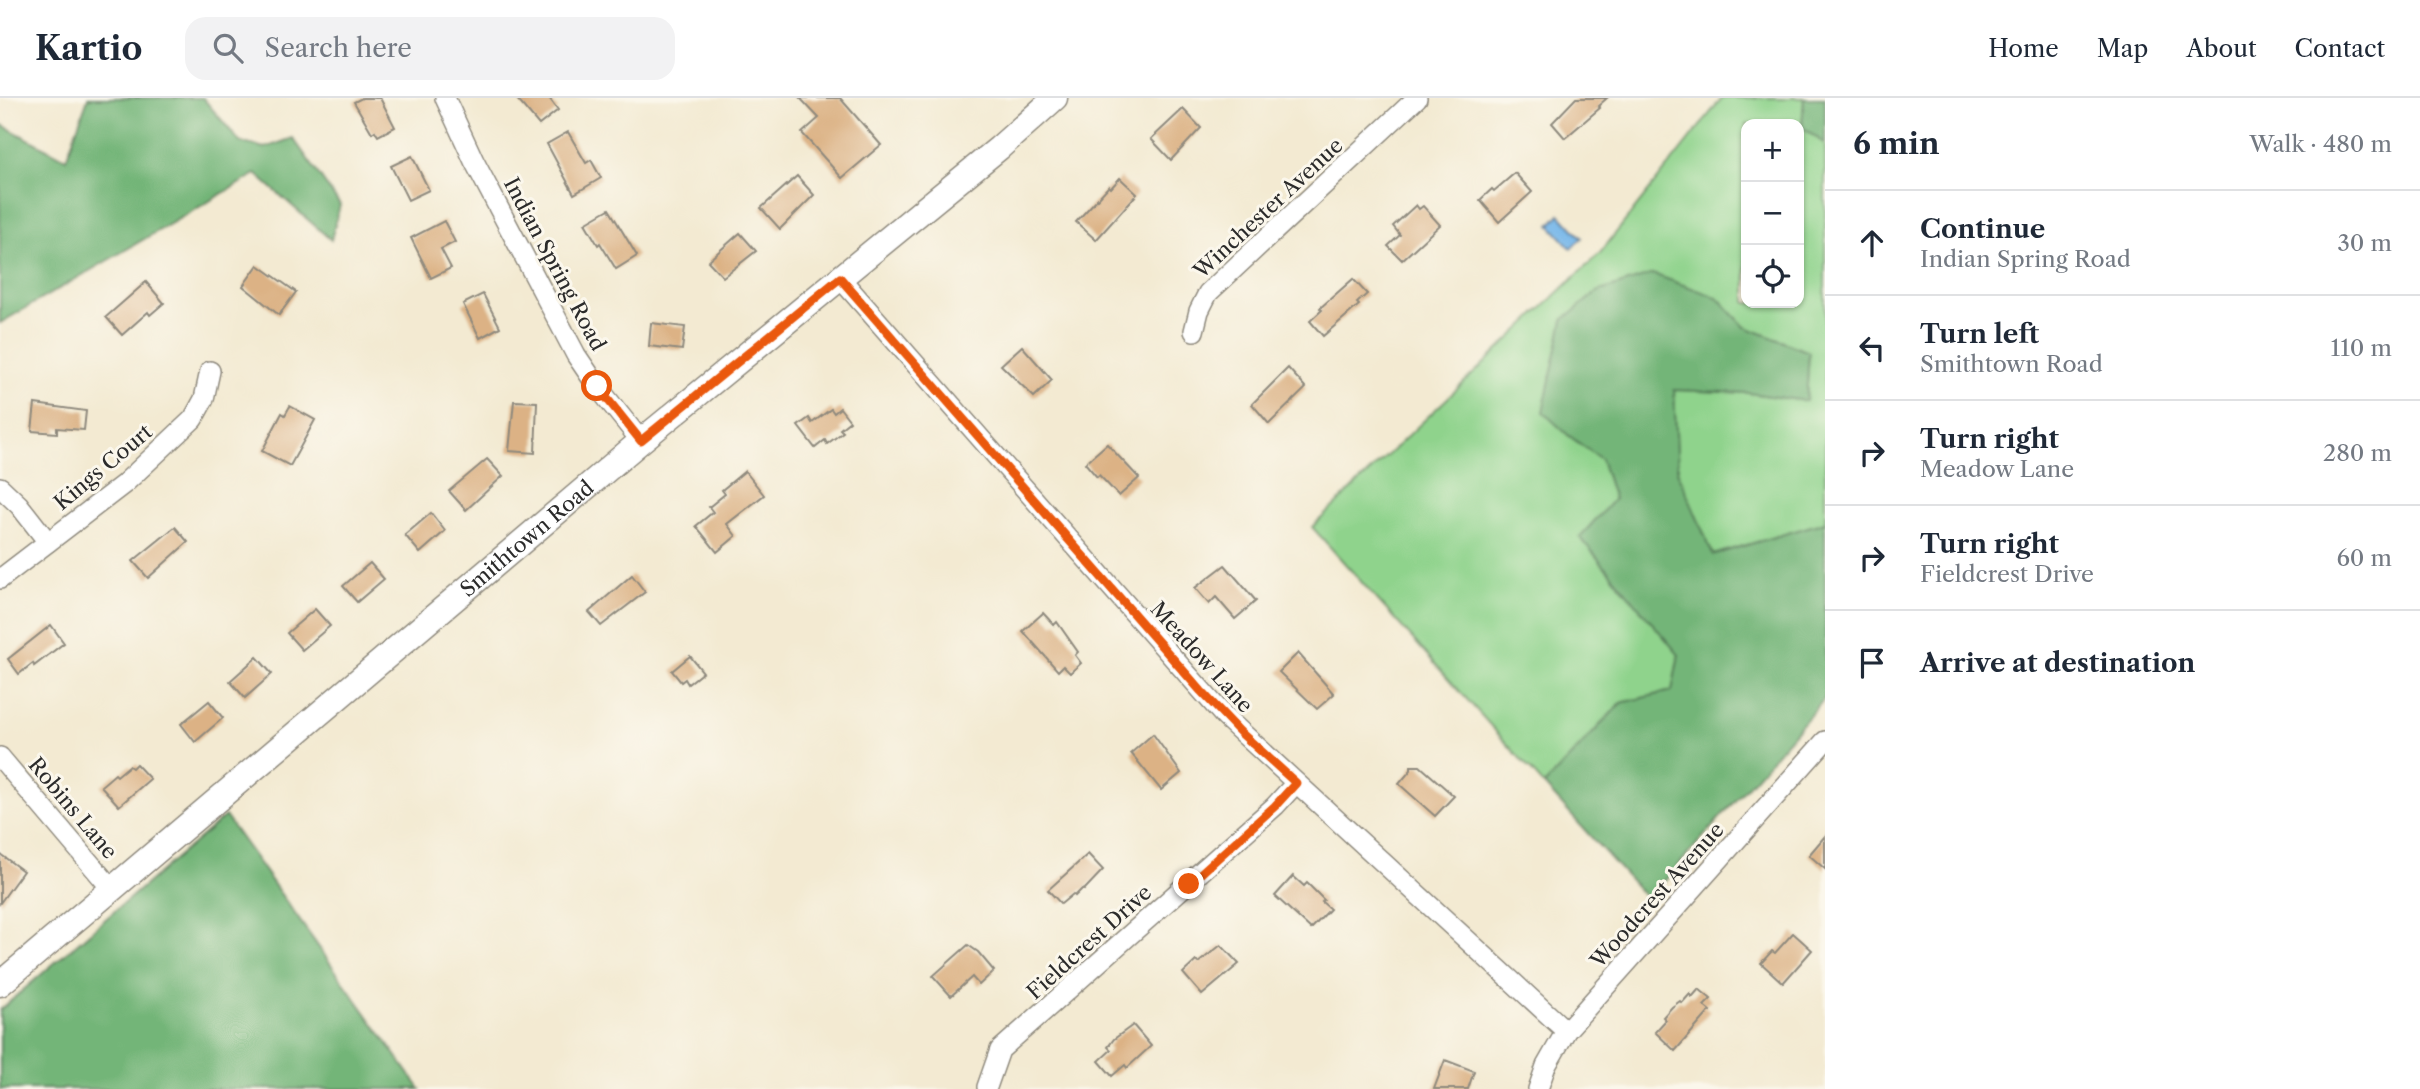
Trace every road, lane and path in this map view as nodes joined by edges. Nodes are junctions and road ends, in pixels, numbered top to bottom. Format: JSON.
{"nodes":[{"id":1,"x":445,"y":98,"type":"edge"},
{"id":2,"x":1055,"y":98,"type":"edge"},
{"id":3,"x":1417,"y":98,"type":"edge"},
{"id":4,"x":840,"y":278,"type":"junction"},
{"id":5,"x":1194,"y":331,"type":"dead end"},
{"id":6,"x":211,"y":371,"type":"dead end"},
{"id":7,"x":641,"y":441,"type":"junction"},
{"id":8,"x":0,"y":487,"type":"edge"},
{"id":9,"x":48,"y":541,"type":"junction"},
{"id":10,"x":0,"y":579,"type":"edge"},
{"id":11,"x":1825,"y":741,"type":"edge"},
{"id":12,"x":0,"y":757,"type":"edge"},
{"id":13,"x":1296,"y":783,"type":"junction"},
{"id":14,"x":111,"y":888,"type":"junction"},
{"id":15,"x":0,"y":984,"type":"edge"},
{"id":16,"x":1566,"y":1031,"type":"junction"},
{"id":17,"x":987,"y":1087,"type":"dead end"},
{"id":18,"x":1538,"y":1089,"type":"edge"}],
"edges":[{"from":1,"to":7,"type":"street","name":"Indian Spring Road"},
{"from":2,"to":4,"type":"street","name":"Smithtown Road"},
{"from":3,"to":5,"type":"street","name":"Winchester Avenue"},
{"from":4,"to":7,"type":"street","name":"Smithtown Road"},
{"from":4,"to":13,"type":"street","name":"Meadow Lane"},
{"from":6,"to":9,"type":"street","name":"Kings Court"},
{"from":7,"to":14,"type":"street","name":"Smithtown Road"},
{"from":8,"to":9,"type":"street"},
{"from":9,"to":10,"type":"street","name":"Kings Court"},
{"from":11,"to":16,"type":"street","name":"Woodcrest Avenue"},
{"from":12,"to":14,"type":"street","name":"Robins Lane"},
{"from":13,"to":16,"type":"street","name":"Meadow Lane"},
{"from":13,"to":17,"type":"street","name":"Fieldcrest Drive"},
{"from":14,"to":15,"type":"street","name":"Smithtown Road"},
{"from":16,"to":18,"type":"street","name":"Woodcrest Avenue"}]}
